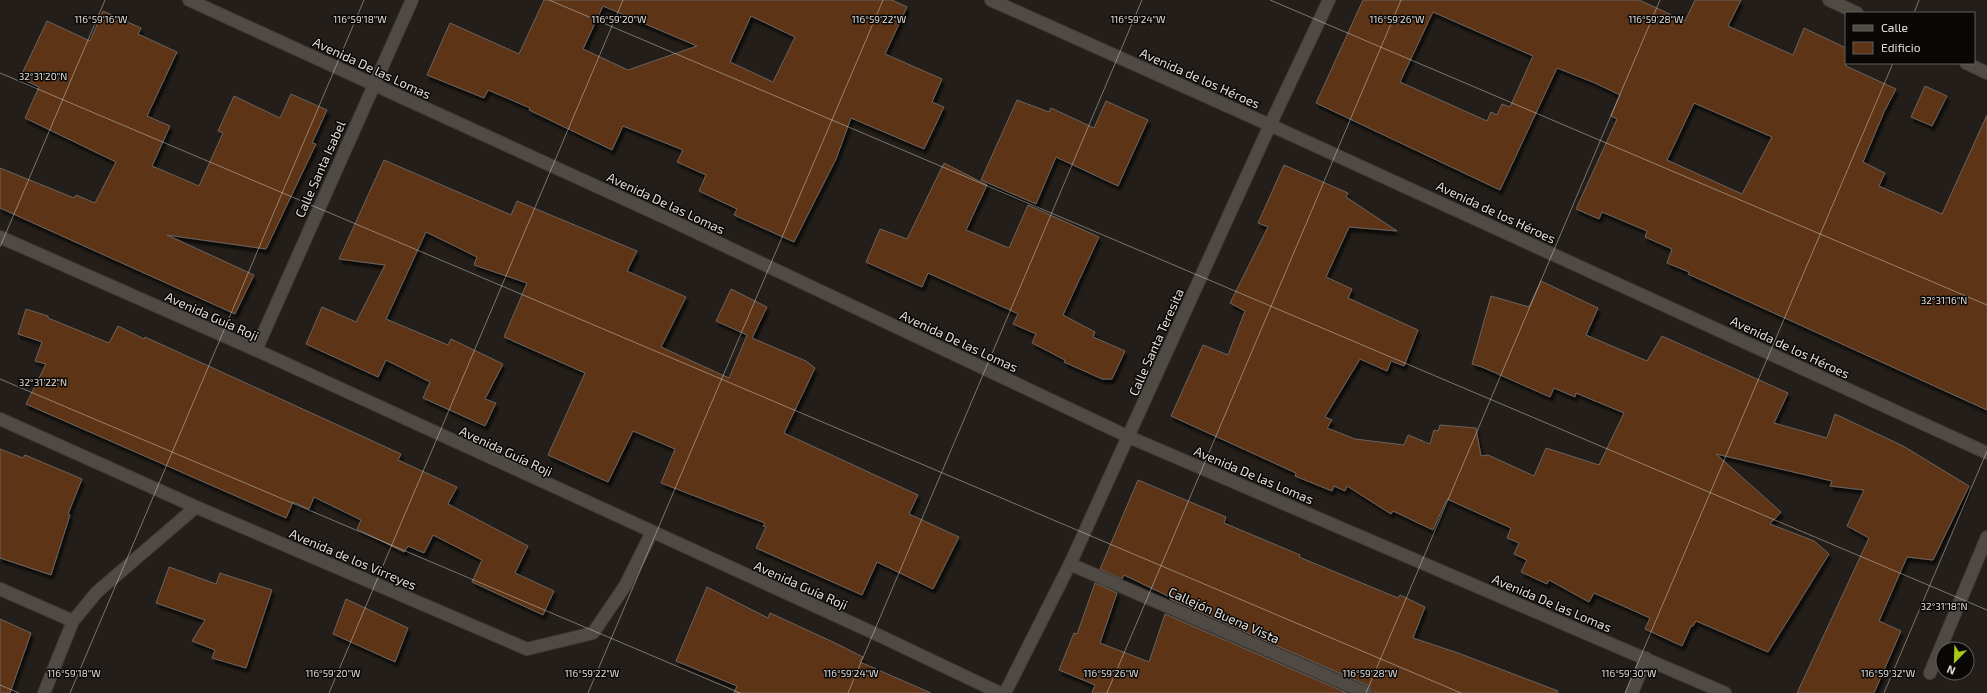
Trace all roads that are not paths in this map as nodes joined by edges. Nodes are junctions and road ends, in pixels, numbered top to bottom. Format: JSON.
{"nodes":[{"id":1,"x":189,"y":0,"type":"edge"},
{"id":2,"x":412,"y":0,"type":"edge"},
{"id":3,"x":991,"y":0,"type":"edge"},
{"id":4,"x":1329,"y":0,"type":"edge"},
{"id":5,"x":1829,"y":0,"type":"edge"},
{"id":6,"x":1855,"y":12,"type":"edge"},
{"id":7,"x":1968,"y":64,"type":"edge"},
{"id":8,"x":1987,"y":73,"type":"edge"},
{"id":9,"x":373,"y":84,"type":"junction"},
{"id":10,"x":1270,"y":124,"type":"junction"},
{"id":11,"x":0,"y":237,"type":"edge"},
{"id":12,"x":256,"y":350,"type":"junction"},
{"id":13,"x":0,"y":419,"type":"edge"},
{"id":14,"x":1129,"y":437,"type":"junction"},
{"id":15,"x":1987,"y":453,"type":"edge"},
{"id":16,"x":196,"y":507,"type":"junction"},
{"id":17,"x":652,"y":532,"type":"junction"},
{"id":18,"x":1987,"y":537,"type":"edge"},
{"id":19,"x":1070,"y":564,"type":"junction"},
{"id":20,"x":0,"y":590,"type":"edge"},
{"id":21,"x":73,"y":621,"type":"junction"},
{"id":22,"x":1646,"y":658,"type":"junction"},
{"id":23,"x":1930,"y":673,"type":"dead end"},
{"id":24,"x":44,"y":693,"type":"edge"},
{"id":25,"x":1000,"y":693,"type":"edge"},
{"id":26,"x":1005,"y":693,"type":"edge"},
{"id":27,"x":1366,"y":693,"type":"edge"},
{"id":28,"x":1632,"y":693,"type":"edge"},
{"id":29,"x":1724,"y":693,"type":"edge"}],
"edges":[{"from":1,"to":9,"type":"street","name":"Avenida De las Lomas"},
{"from":2,"to":9,"type":"street","name":"Calle Santa Isabel"},
{"from":3,"to":10,"type":"street","name":"Avenida de los Héroes"},
{"from":4,"to":10,"type":"street","name":"Calle Santa Teresita"},
{"from":5,"to":6,"type":"street"},
{"from":7,"to":8,"type":"street"},
{"from":9,"to":12,"type":"street","name":"Calle Santa Isabel"},
{"from":9,"to":14,"type":"street","name":"Avenida De las Lomas"},
{"from":10,"to":14,"type":"street","name":"Calle Santa Teresita"},
{"from":10,"to":15,"type":"street","name":"Avenida de los Héroes"},
{"from":11,"to":12,"type":"street","name":"Avenida Guía Roji"},
{"from":12,"to":17,"type":"street","name":"Avenida Guía Roji"},
{"from":13,"to":16,"type":"street","name":"Avenida de los Virreyes"},
{"from":14,"to":19,"type":"street","name":"Calle Santa Teresita"},
{"from":14,"to":22,"type":"street","name":"Avenida De las Lomas"},
{"from":16,"to":17,"type":"street","name":"Avenida de los Virreyes"},
{"from":16,"to":21,"type":"street"},
{"from":17,"to":25,"type":"street","name":"Avenida Guía Roji"},
{"from":18,"to":23,"type":"street"},
{"from":19,"to":26,"type":"street","name":"Calle Santa Teresita"},
{"from":19,"to":27,"type":"street","name":"Callejón Buena Vista"},
{"from":20,"to":21,"type":"street"},
{"from":21,"to":24,"type":"street"},
{"from":22,"to":28,"type":"street"},
{"from":22,"to":29,"type":"street","name":"Avenida De las Lomas"}]}
